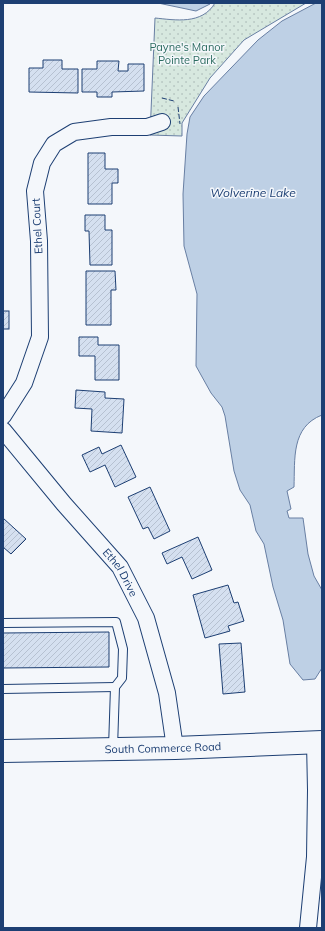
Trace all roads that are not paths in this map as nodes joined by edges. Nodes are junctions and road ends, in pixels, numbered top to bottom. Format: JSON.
{"nodes":[{"id":1,"x":162,"y":122,"type":"dead end"},
{"id":2,"x":3,"y":416,"type":"edge"},
{"id":3,"x":3,"y":430,"type":"edge"},
{"id":4,"x":3,"y":623,"type":"edge"},
{"id":5,"x":115,"y":687,"type":"junction"},
{"id":6,"x":3,"y":689,"type":"edge"},
{"id":7,"x":319,"y":742,"type":"edge"},
{"id":8,"x":175,"y":748,"type":"junction"},
{"id":9,"x":113,"y":749,"type":"junction"},
{"id":10,"x":3,"y":751,"type":"edge"},
{"id":11,"x":308,"y":928,"type":"edge"}],
"edges":[{"from":1,"to":2,"type":"street","name":"Ethel Court"},
{"from":3,"to":8,"type":"street","name":"Ethel Drive"},
{"from":4,"to":5,"type":"lane"},
{"from":5,"to":6,"type":"lane"},
{"from":5,"to":9,"type":"lane"},
{"from":7,"to":8,"type":"street","name":"South Commerce Road"},
{"from":7,"to":11,"type":"street"},
{"from":8,"to":9,"type":"street","name":"South Commerce Road"},
{"from":9,"to":10,"type":"street","name":"South Commerce Road"}]}
